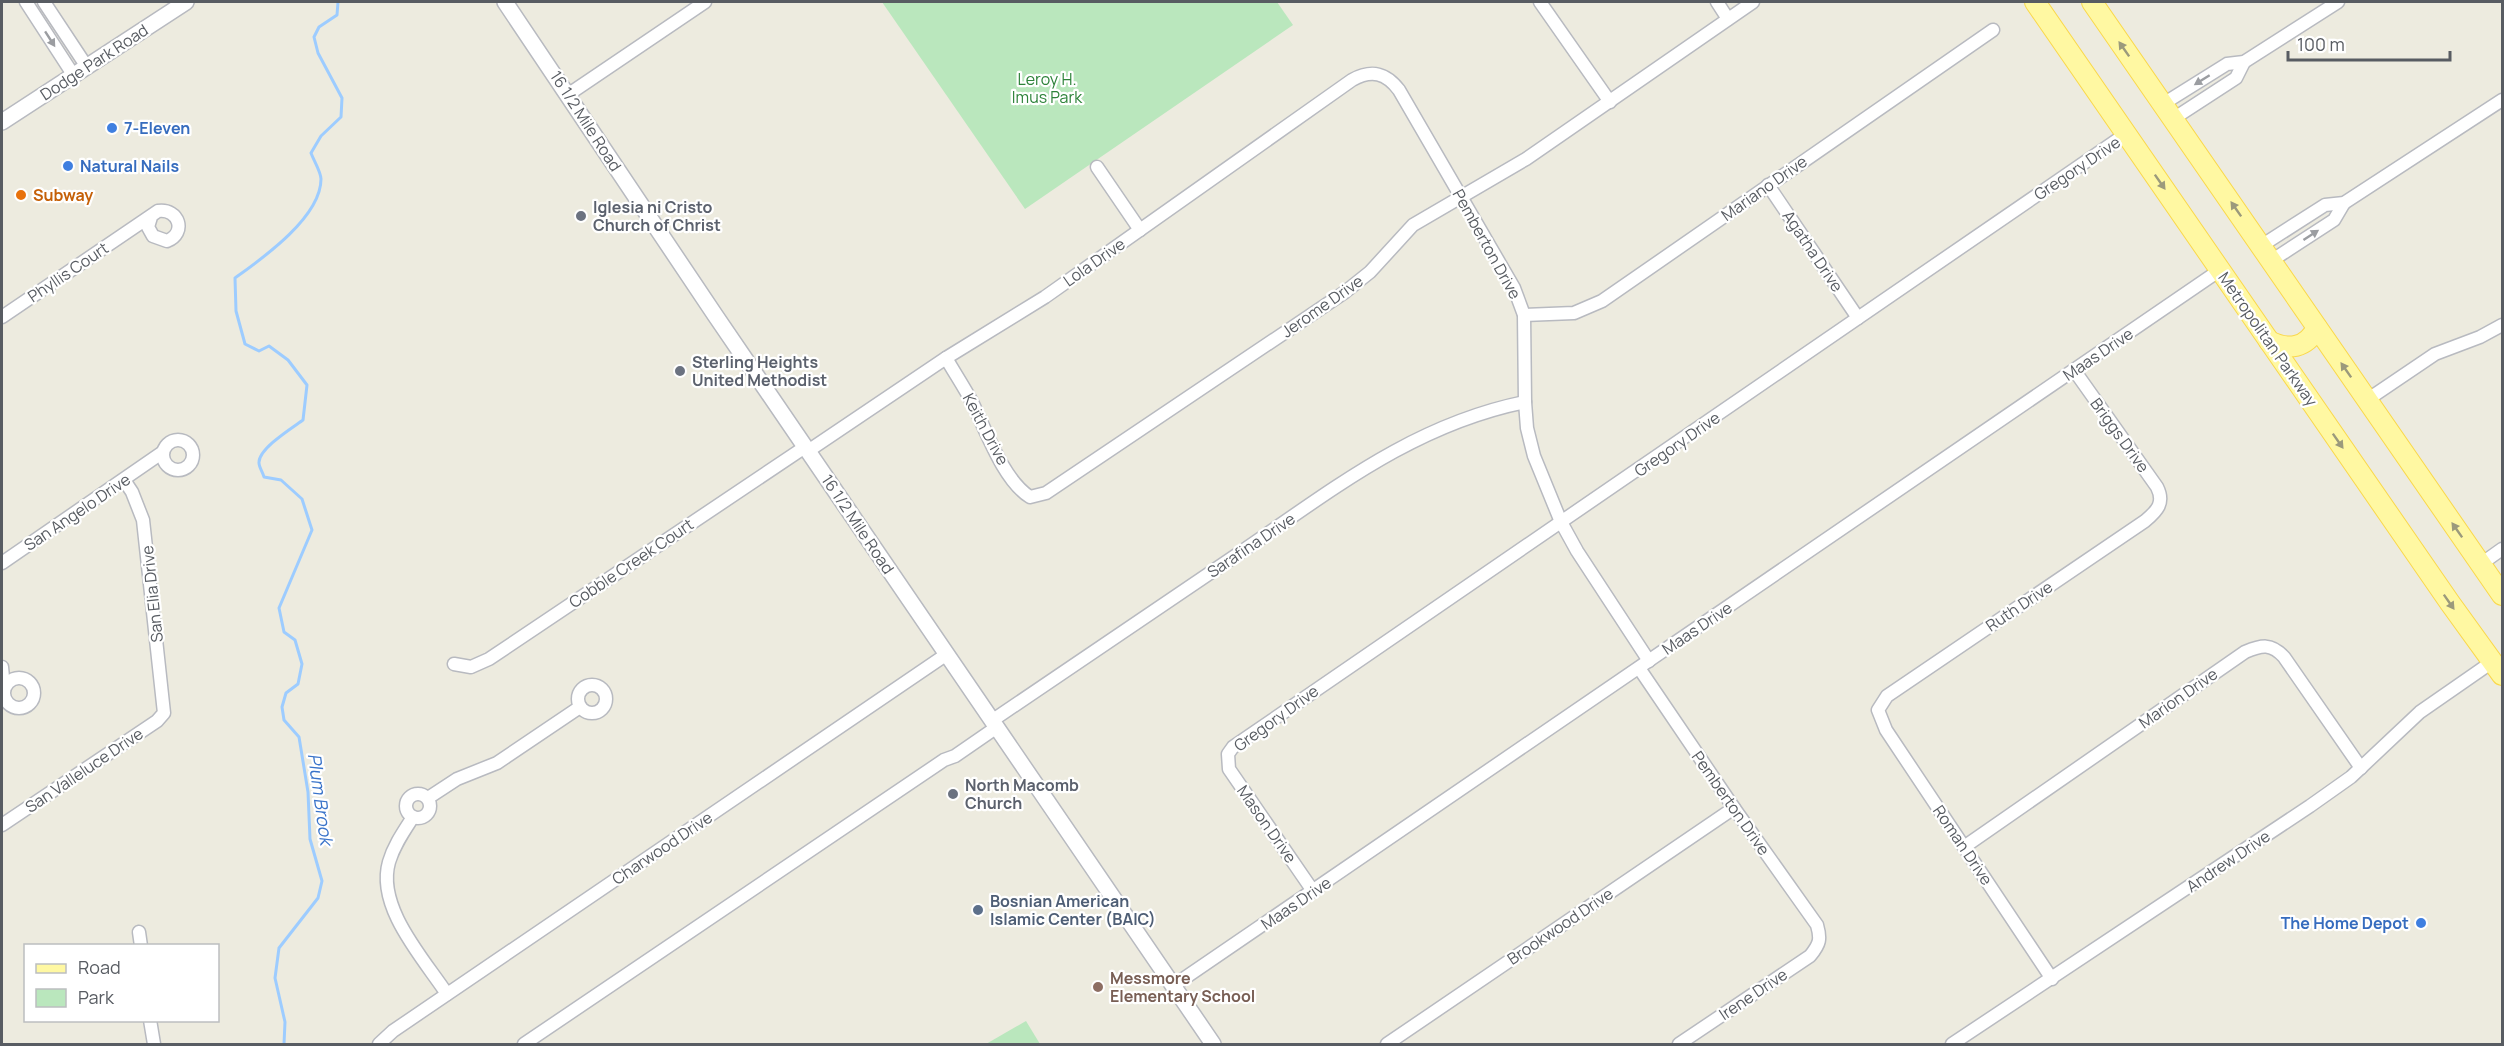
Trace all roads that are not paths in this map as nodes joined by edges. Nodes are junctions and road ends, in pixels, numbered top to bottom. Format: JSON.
{"nodes":[{"id":1,"x":26,"y":2,"type":"edge"},
{"id":2,"x":44,"y":2,"type":"edge"},
{"id":3,"x":186,"y":2,"type":"edge"},
{"id":4,"x":505,"y":2,"type":"edge"},
{"id":5,"x":705,"y":2,"type":"edge"},
{"id":6,"x":1540,"y":2,"type":"edge"},
{"id":7,"x":1717,"y":2,"type":"edge"},
{"id":8,"x":1753,"y":2,"type":"edge"},
{"id":9,"x":2035,"y":2,"type":"edge"},
{"id":10,"x":2092,"y":2,"type":"edge"},
{"id":11,"x":2338,"y":2,"type":"edge"},
{"id":12,"x":1728,"y":18,"type":"junction"},
{"id":13,"x":1993,"y":30,"type":"dead end"},
{"id":14,"x":2244,"y":62,"type":"junction"},
{"id":15,"x":80,"y":72,"type":"junction"},
{"id":16,"x":1377,"y":72,"type":"joint"},
{"id":17,"x":568,"y":94,"type":"junction"},
{"id":18,"x":2502,"y":100,"type":"edge"},
{"id":19,"x":1610,"y":102,"type":"junction"},
{"id":20,"x":2168,"y":112,"type":"junction"},
{"id":21,"x":2,"y":122,"type":"edge"},
{"id":22,"x":2126,"y":134,"type":"junction"},
{"id":23,"x":1096,"y":167,"type":"dead end"},
{"id":24,"x":1767,"y":185,"type":"junction"},
{"id":25,"x":1461,"y":197,"type":"junction"},
{"id":26,"x":2344,"y":203,"type":"junction"},
{"id":27,"x":151,"y":217,"type":"junction"},
{"id":28,"x":135,"y":228,"type":"junction"},
{"id":29,"x":1140,"y":230,"type":"junction"},
{"id":30,"x":150,"y":232,"type":"junction"},
{"id":31,"x":2266,"y":254,"type":"junction"},
{"id":32,"x":2220,"y":270,"type":"junction"},
{"id":33,"x":1524,"y":315,"type":"junction"},
{"id":34,"x":2,"y":317,"type":"edge"},
{"id":35,"x":1858,"y":318,"type":"junction"},
{"id":36,"x":2502,"y":325,"type":"edge"},
{"id":37,"x":2317,"y":328,"type":"junction"},
{"id":38,"x":2269,"y":341,"type":"junction"},
{"id":39,"x":946,"y":358,"type":"junction"},
{"id":40,"x":2074,"y":370,"type":"junction"},
{"id":41,"x":2367,"y":400,"type":"junction"},
{"id":42,"x":1525,"y":402,"type":"junction"},
{"id":43,"x":806,"y":449,"type":"junction"},
{"id":44,"x":163,"y":452,"type":"junction"},
{"id":45,"x":152,"y":462,"type":"junction"},
{"id":46,"x":168,"y":466,"type":"junction"},
{"id":47,"x":123,"y":480,"type":"junction"},
{"id":48,"x":1030,"y":497,"type":"joint"},
{"id":49,"x":2161,"y":502,"type":"joint"},
{"id":50,"x":1561,"y":522,"type":"junction"},
{"id":51,"x":2502,"y":549,"type":"edge"},
{"id":52,"x":2,"y":563,"type":"edge"},
{"id":53,"x":2481,"y":564,"type":"junction"},
{"id":54,"x":2502,"y":595,"type":"edge"},
{"id":55,"x":947,"y":654,"type":"junction"},
{"id":56,"x":454,"y":664,"type":"dead end"},
{"id":57,"x":1644,"y":665,"type":"junction"},
{"id":58,"x":2,"y":668,"type":"edge"},
{"id":59,"x":2497,"y":668,"type":"edge"},
{"id":60,"x":20,"y":678,"type":"junction"},
{"id":61,"x":4,"y":688,"type":"junction"},
{"id":62,"x":580,"y":707,"type":"dead end"},
{"id":63,"x":1878,"y":710,"type":"joint"},
{"id":64,"x":164,"y":713,"type":"joint"},
{"id":65,"x":995,"y":724,"type":"junction"},
{"id":66,"x":1228,"y":754,"type":"joint"},
{"id":67,"x":2361,"y":768,"type":"junction"},
{"id":68,"x":428,"y":798,"type":"junction"},
{"id":69,"x":1734,"y":808,"type":"junction"},
{"id":70,"x":413,"y":817,"type":"junction"},
{"id":71,"x":2,"y":825,"type":"edge"},
{"id":72,"x":1964,"y":846,"type":"junction"},
{"id":73,"x":1313,"y":891,"type":"junction"},
{"id":74,"x":1821,"y":938,"type":"joint"},
{"id":75,"x":2052,"y":979,"type":"junction"},
{"id":76,"x":1173,"y":986,"type":"junction"},
{"id":77,"x":447,"y":994,"type":"junction"},
{"id":78,"x":150,"y":1022,"type":"edge"},
{"id":79,"x":154,"y":1044,"type":"edge"},
{"id":80,"x":379,"y":1044,"type":"edge"},
{"id":81,"x":524,"y":1044,"type":"edge"},
{"id":82,"x":1214,"y":1044,"type":"edge"},
{"id":83,"x":1387,"y":1044,"type":"edge"},
{"id":84,"x":1679,"y":1044,"type":"edge"},
{"id":85,"x":1952,"y":1044,"type":"edge"}],
"edges":[{"from":1,"to":15,"type":"street","one_way":true},
{"from":2,"to":15,"type":"street"},
{"from":3,"to":15,"type":"street","name":"Dodge Park Road"},
{"from":4,"to":17,"type":"street","name":"16 1/2 Mile Road"},
{"from":5,"to":17,"type":"street"},
{"from":6,"to":19,"type":"street"},
{"from":7,"to":12,"type":"street"},
{"from":8,"to":12,"type":"street","name":"Jerome Drive"},
{"from":9,"to":22,"type":"main road","name":"Metropolitan Parkway"},
{"from":20,"to":10,"type":"main road","one_way":true},
{"from":11,"to":14,"type":"street"},
{"from":12,"to":19,"type":"street","name":"Jerome Drive"},
{"from":13,"to":24,"type":"street","name":"Mariano Drive"},
{"from":14,"to":20,"type":"street","one_way":true},
{"from":14,"to":20,"type":"street"},
{"from":15,"to":21,"type":"street","name":"Dodge Park Road"},
{"from":16,"to":25,"type":"street","name":"Pemberton Drive"},
{"from":16,"to":29,"type":"street","name":"Lola Drive"},
{"from":17,"to":43,"type":"street","name":"16 1/2 Mile Road"},
{"from":18,"to":26,"type":"street"},
{"from":19,"to":25,"type":"street","name":"Jerome Drive"},
{"from":31,"to":20,"type":"main road","one_way":true},
{"from":22,"to":32,"type":"main road","name":"Metropolitan Parkway","one_way":true},
{"from":22,"to":35,"type":"street","name":"Gregory Drive"},
{"from":23,"to":29,"type":"street"},
{"from":24,"to":33,"type":"street","name":"Mariano Drive"},
{"from":24,"to":35,"type":"street","name":"Agatha Drive"},
{"from":25,"to":33,"type":"street","name":"Pemberton Drive"},
{"from":25,"to":48,"type":"street","name":"Jerome Drive"},
{"from":31,"to":26,"type":"street","one_way":true},
{"from":26,"to":31,"type":"street"},
{"from":27,"to":28,"type":"street","name":"Phyllis Court"},
{"from":27,"to":30,"type":"street"},
{"from":27,"to":30,"type":"street"},
{"from":28,"to":30,"type":"street"},
{"from":28,"to":34,"type":"street","name":"Phyllis Court"},
{"from":29,"to":39,"type":"street","name":"Lola Drive"},
{"from":31,"to":37,"type":"main road"},
{"from":32,"to":38,"type":"main road","name":"Metropolitan Parkway"},
{"from":32,"to":40,"type":"street","name":"Maas Drive"},
{"from":33,"to":42,"type":"street","name":"Pemberton Drive"},
{"from":35,"to":50,"type":"street","name":"Gregory Drive"},
{"from":36,"to":41,"type":"street"},
{"from":37,"to":38,"type":"main road"},
{"from":41,"to":37,"type":"main road","one_way":true},
{"from":38,"to":59,"type":"main road","name":"Metropolitan Parkway","one_way":true},
{"from":39,"to":43,"type":"street","name":"Lola Drive"},
{"from":39,"to":48,"type":"street","name":"Keith Drive"},
{"from":40,"to":49,"type":"street","name":"Briggs Drive"},
{"from":40,"to":57,"type":"street","name":"Maas Drive"},
{"from":53,"to":41,"type":"main road","one_way":true},
{"from":42,"to":50,"type":"street","name":"Pemberton Drive"},
{"from":42,"to":65,"type":"street","name":"Sarafina Drive"},
{"from":43,"to":55,"type":"street","name":"16 1/2 Mile Road"},
{"from":43,"to":56,"type":"street","name":"Cobble Creek Court"},
{"from":44,"to":45,"type":"street","name":"San Angelo Drive"},
{"from":44,"to":46,"type":"street"},
{"from":44,"to":46,"type":"street","name":"San Angelo Drive"},
{"from":45,"to":46,"type":"street","name":"San Angelo Drive"},
{"from":45,"to":47,"type":"street","name":"San Angelo Drive"},
{"from":47,"to":52,"type":"street","name":"San Angelo Drive"},
{"from":47,"to":64,"type":"street","name":"San Elia Drive"},
{"from":49,"to":63,"type":"street","name":"Ruth Drive"},
{"from":50,"to":57,"type":"street","name":"Pemberton Drive"},
{"from":50,"to":66,"type":"street","name":"Gregory Drive"},
{"from":51,"to":53,"type":"street"},
{"from":53,"to":54,"type":"main road"},
{"from":55,"to":65,"type":"street","name":"16 1/2 Mile Road"},
{"from":55,"to":77,"type":"street","name":"Charwood Drive"},
{"from":57,"to":69,"type":"street","name":"Pemberton Drive"},
{"from":57,"to":73,"type":"street","name":"Maas Drive"},
{"from":58,"to":60,"type":"street"},
{"from":58,"to":61,"type":"street"},
{"from":59,"to":67,"type":"street","name":"Andrew Drive"},
{"from":60,"to":61,"type":"street"},
{"from":60,"to":61,"type":"street"},
{"from":62,"to":68,"type":"street"},
{"from":63,"to":72,"type":"street","name":"Roman Drive"},
{"from":64,"to":71,"type":"street","name":"San Valleluce Drive"},
{"from":65,"to":76,"type":"street","name":"16 1/2 Mile Road"},
{"from":65,"to":81,"type":"street","name":"Sarafina Drive"},
{"from":66,"to":73,"type":"street","name":"Mason Drive"},
{"from":67,"to":72,"type":"street","name":"Marion Drive"},
{"from":67,"to":75,"type":"street","name":"Andrew Drive"},
{"from":68,"to":70,"type":"street"},
{"from":68,"to":70,"type":"street"},
{"from":69,"to":74,"type":"street","name":"Pemberton Drive"},
{"from":69,"to":83,"type":"street","name":"Brookwood Drive"},
{"from":70,"to":77,"type":"street"},
{"from":72,"to":75,"type":"street","name":"Roman Drive"},
{"from":73,"to":76,"type":"street","name":"Maas Drive"},
{"from":74,"to":84,"type":"street","name":"Irene Drive"},
{"from":75,"to":85,"type":"street","name":"Andrew Drive"},
{"from":76,"to":82,"type":"street","name":"16 1/2 Mile Road"},
{"from":77,"to":80,"type":"street","name":"Charwood Drive"},
{"from":78,"to":79,"type":"street"}]}
